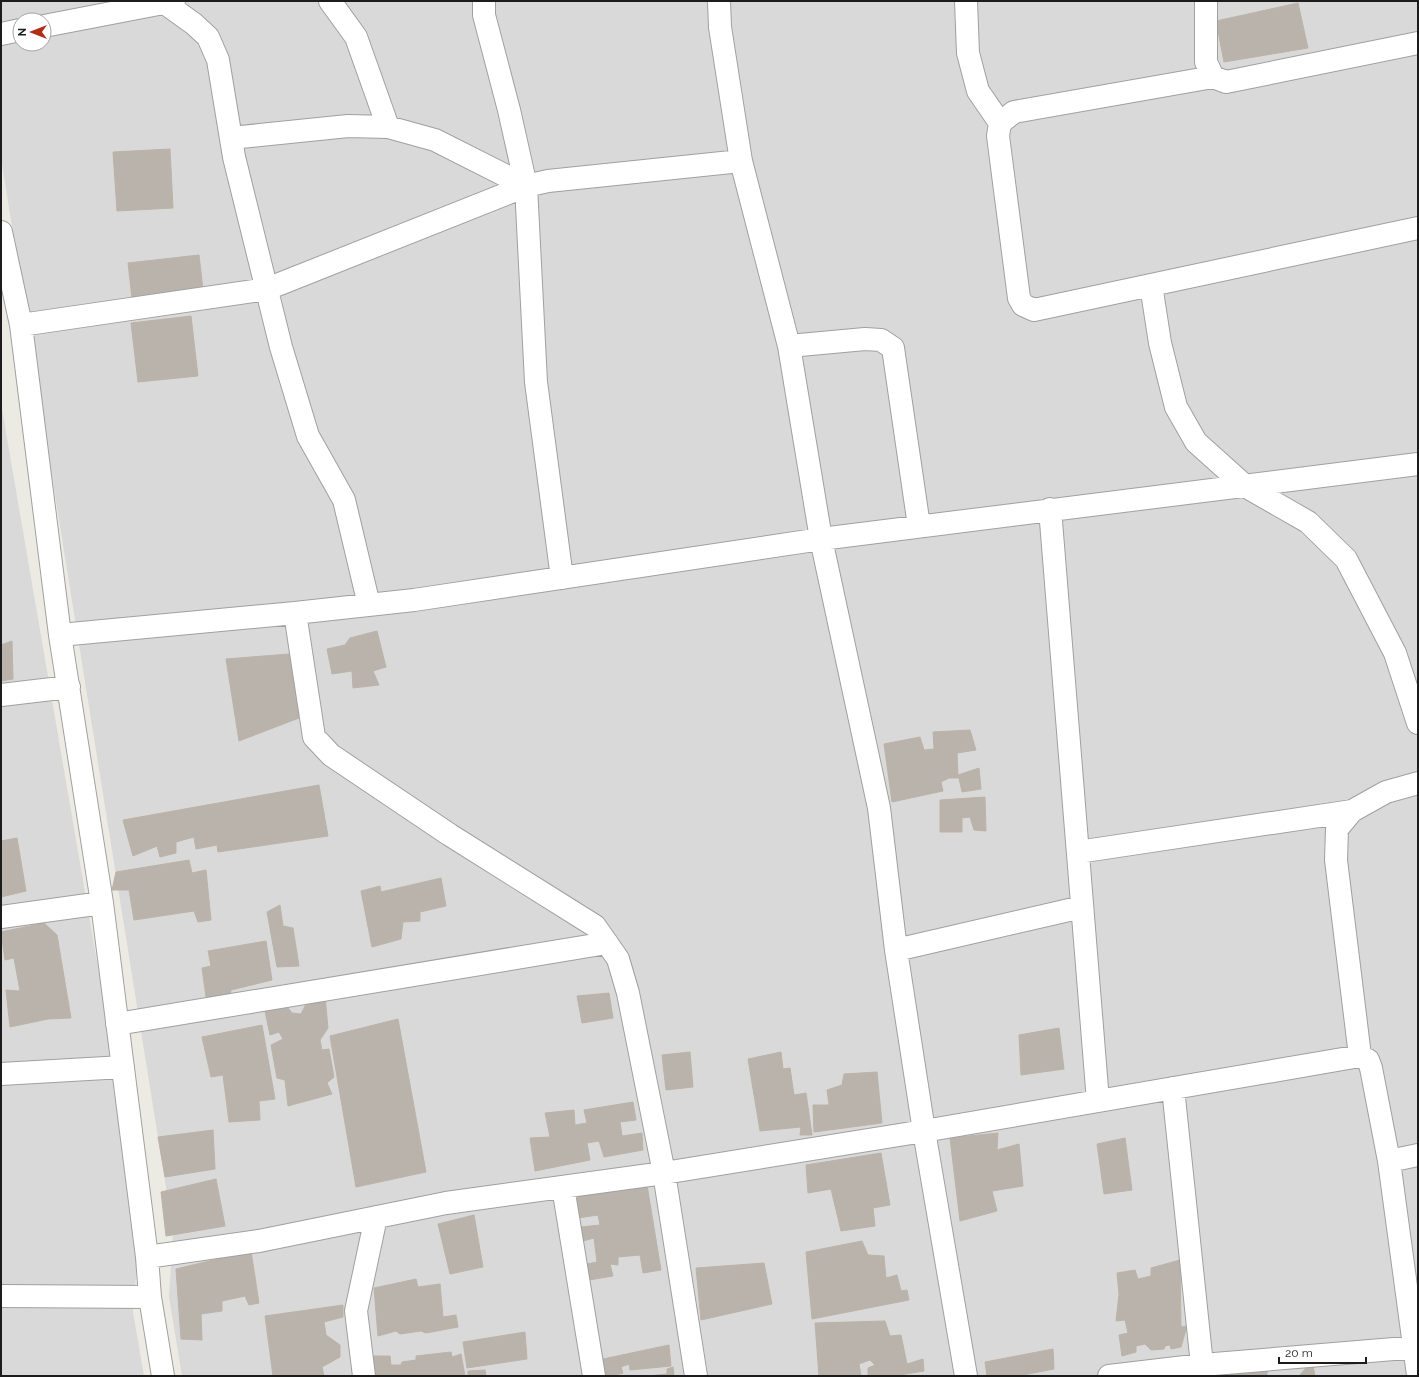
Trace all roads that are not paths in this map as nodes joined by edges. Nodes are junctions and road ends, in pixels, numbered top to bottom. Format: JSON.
{"nodes":[{"id":1,"x":330,"y":1,"type":"edge"},
{"id":2,"x":484,"y":1,"type":"edge"},
{"id":3,"x":719,"y":1,"type":"edge"},
{"id":4,"x":966,"y":1,"type":"edge"},
{"id":5,"x":1206,"y":1,"type":"edge"},
{"id":6,"x":166,"y":2,"type":"edge"},
{"id":7,"x":52,"y":24,"type":"edge"},
{"id":8,"x":12,"y":32,"type":"edge"},
{"id":9,"x":1,"y":34,"type":"edge"},
{"id":10,"x":1418,"y":43,"type":"edge"},
{"id":11,"x":1213,"y":77,"type":"junction"},
{"id":12,"x":1000,"y":123,"type":"junction"},
{"id":13,"x":388,"y":127,"type":"junction"},
{"id":14,"x":231,"y":138,"type":"junction"},
{"id":15,"x":741,"y":161,"type":"junction"},
{"id":16,"x":526,"y":186,"type":"junction"},
{"id":17,"x":1418,"y":228,"type":"edge"},
{"id":18,"x":1,"y":232,"type":"edge"},
{"id":19,"x":1151,"y":285,"type":"junction"},
{"id":20,"x":267,"y":289,"type":"junction"},
{"id":21,"x":21,"y":325,"type":"junction"},
{"id":22,"x":789,"y":346,"type":"junction"},
{"id":23,"x":1418,"y":464,"type":"edge"},
{"id":24,"x":1245,"y":486,"type":"junction"},
{"id":25,"x":1050,"y":509,"type":"junction"},
{"id":26,"x":919,"y":526,"type":"junction"},
{"id":27,"x":821,"y":539,"type":"junction"},
{"id":28,"x":562,"y":578,"type":"junction"},
{"id":29,"x":369,"y":605,"type":"junction"},
{"id":30,"x":295,"y":613,"type":"junction"},
{"id":31,"x":60,"y":635,"type":"junction"},
{"id":32,"x":69,"y":687,"type":"junction"},
{"id":33,"x":1,"y":695,"type":"edge"},
{"id":34,"x":1418,"y":723,"type":"edge"},
{"id":35,"x":1418,"y":783,"type":"edge"},
{"id":36,"x":1352,"y":811,"type":"junction"},
{"id":37,"x":1078,"y":852,"type":"junction"},
{"id":38,"x":102,"y":902,"type":"junction"},
{"id":39,"x":1082,"y":907,"type":"junction"},
{"id":40,"x":1,"y":917,"type":"edge"},
{"id":41,"x":607,"y":943,"type":"junction"},
{"id":42,"x":896,"y":950,"type":"junction"},
{"id":43,"x":117,"y":1024,"type":"junction"},
{"id":44,"x":1360,"y":1056,"type":"junction"},
{"id":45,"x":123,"y":1067,"type":"junction"},
{"id":46,"x":1,"y":1074,"type":"edge"},
{"id":47,"x":1173,"y":1088,"type":"junction"},
{"id":48,"x":1098,"y":1101,"type":"junction"},
{"id":49,"x":924,"y":1131,"type":"junction"},
{"id":50,"x":1418,"y":1155,"type":"edge"},
{"id":51,"x":1389,"y":1161,"type":"junction"},
{"id":52,"x":664,"y":1173,"type":"junction"},
{"id":53,"x":563,"y":1187,"type":"junction"},
{"id":54,"x":376,"y":1217,"type":"junction"},
{"id":55,"x":147,"y":1257,"type":"junction"},
{"id":56,"x":1,"y":1296,"type":"edge"},
{"id":57,"x":150,"y":1297,"type":"junction"},
{"id":58,"x":1416,"y":1347,"type":"edge"},
{"id":59,"x":1202,"y":1365,"type":"junction"},
{"id":60,"x":1418,"y":1375,"type":"edge"},
{"id":61,"x":163,"y":1376,"type":"edge"},
{"id":62,"x":364,"y":1376,"type":"edge"},
{"id":63,"x":594,"y":1376,"type":"edge"},
{"id":64,"x":696,"y":1376,"type":"edge"},
{"id":65,"x":966,"y":1376,"type":"edge"},
{"id":66,"x":1109,"y":1376,"type":"edge"}],
"edges":[{"from":1,"to":13,"type":"street"},
{"from":2,"to":16,"type":"street"},
{"from":3,"to":15,"type":"street"},
{"from":4,"to":12,"type":"street"},
{"from":5,"to":11,"type":"street"},
{"from":6,"to":7,"type":"street"},
{"from":6,"to":14,"type":"street"},
{"from":8,"to":9,"type":"street"},
{"from":10,"to":11,"type":"street"},
{"from":11,"to":12,"type":"street"},
{"from":12,"to":19,"type":"street"},
{"from":13,"to":14,"type":"street"},
{"from":13,"to":16,"type":"street"},
{"from":14,"to":20,"type":"street"},
{"from":15,"to":16,"type":"street"},
{"from":15,"to":22,"type":"street"},
{"from":16,"to":20,"type":"street"},
{"from":16,"to":28,"type":"street"},
{"from":17,"to":19,"type":"street"},
{"from":18,"to":21,"type":"street"},
{"from":19,"to":24,"type":"street"},
{"from":20,"to":21,"type":"street"},
{"from":20,"to":29,"type":"street"},
{"from":21,"to":31,"type":"street"},
{"from":22,"to":26,"type":"street"},
{"from":22,"to":27,"type":"street"},
{"from":23,"to":24,"type":"street"},
{"from":24,"to":25,"type":"street"},
{"from":24,"to":34,"type":"street"},
{"from":25,"to":26,"type":"street"},
{"from":25,"to":37,"type":"street"},
{"from":26,"to":27,"type":"street"},
{"from":27,"to":28,"type":"street"},
{"from":27,"to":42,"type":"street"},
{"from":28,"to":29,"type":"street"},
{"from":29,"to":30,"type":"street"},
{"from":30,"to":31,"type":"street"},
{"from":30,"to":41,"type":"street"},
{"from":31,"to":32,"type":"street"},
{"from":32,"to":33,"type":"street"},
{"from":32,"to":38,"type":"street"},
{"from":35,"to":36,"type":"street"},
{"from":36,"to":37,"type":"street"},
{"from":36,"to":44,"type":"street"},
{"from":37,"to":39,"type":"street"},
{"from":38,"to":40,"type":"street"},
{"from":38,"to":43,"type":"street"},
{"from":39,"to":42,"type":"street"},
{"from":39,"to":48,"type":"street"},
{"from":41,"to":43,"type":"street"},
{"from":41,"to":52,"type":"street"},
{"from":42,"to":49,"type":"street"},
{"from":43,"to":45,"type":"street"},
{"from":44,"to":47,"type":"street"},
{"from":44,"to":51,"type":"street"},
{"from":45,"to":46,"type":"street"},
{"from":45,"to":55,"type":"street"},
{"from":47,"to":48,"type":"street"},
{"from":47,"to":59,"type":"street"},
{"from":48,"to":49,"type":"street"},
{"from":49,"to":52,"type":"street"},
{"from":49,"to":65,"type":"street"},
{"from":50,"to":51,"type":"street"},
{"from":51,"to":58,"type":"street"},
{"from":52,"to":53,"type":"street"},
{"from":52,"to":64,"type":"street"},
{"from":53,"to":54,"type":"street"},
{"from":53,"to":63,"type":"street"},
{"from":54,"to":55,"type":"street"},
{"from":54,"to":62,"type":"street"},
{"from":55,"to":57,"type":"street"},
{"from":56,"to":57,"type":"street"},
{"from":57,"to":61,"type":"street"},
{"from":58,"to":59,"type":"street"},
{"from":58,"to":60,"type":"street"},
{"from":59,"to":66,"type":"street"}]}
